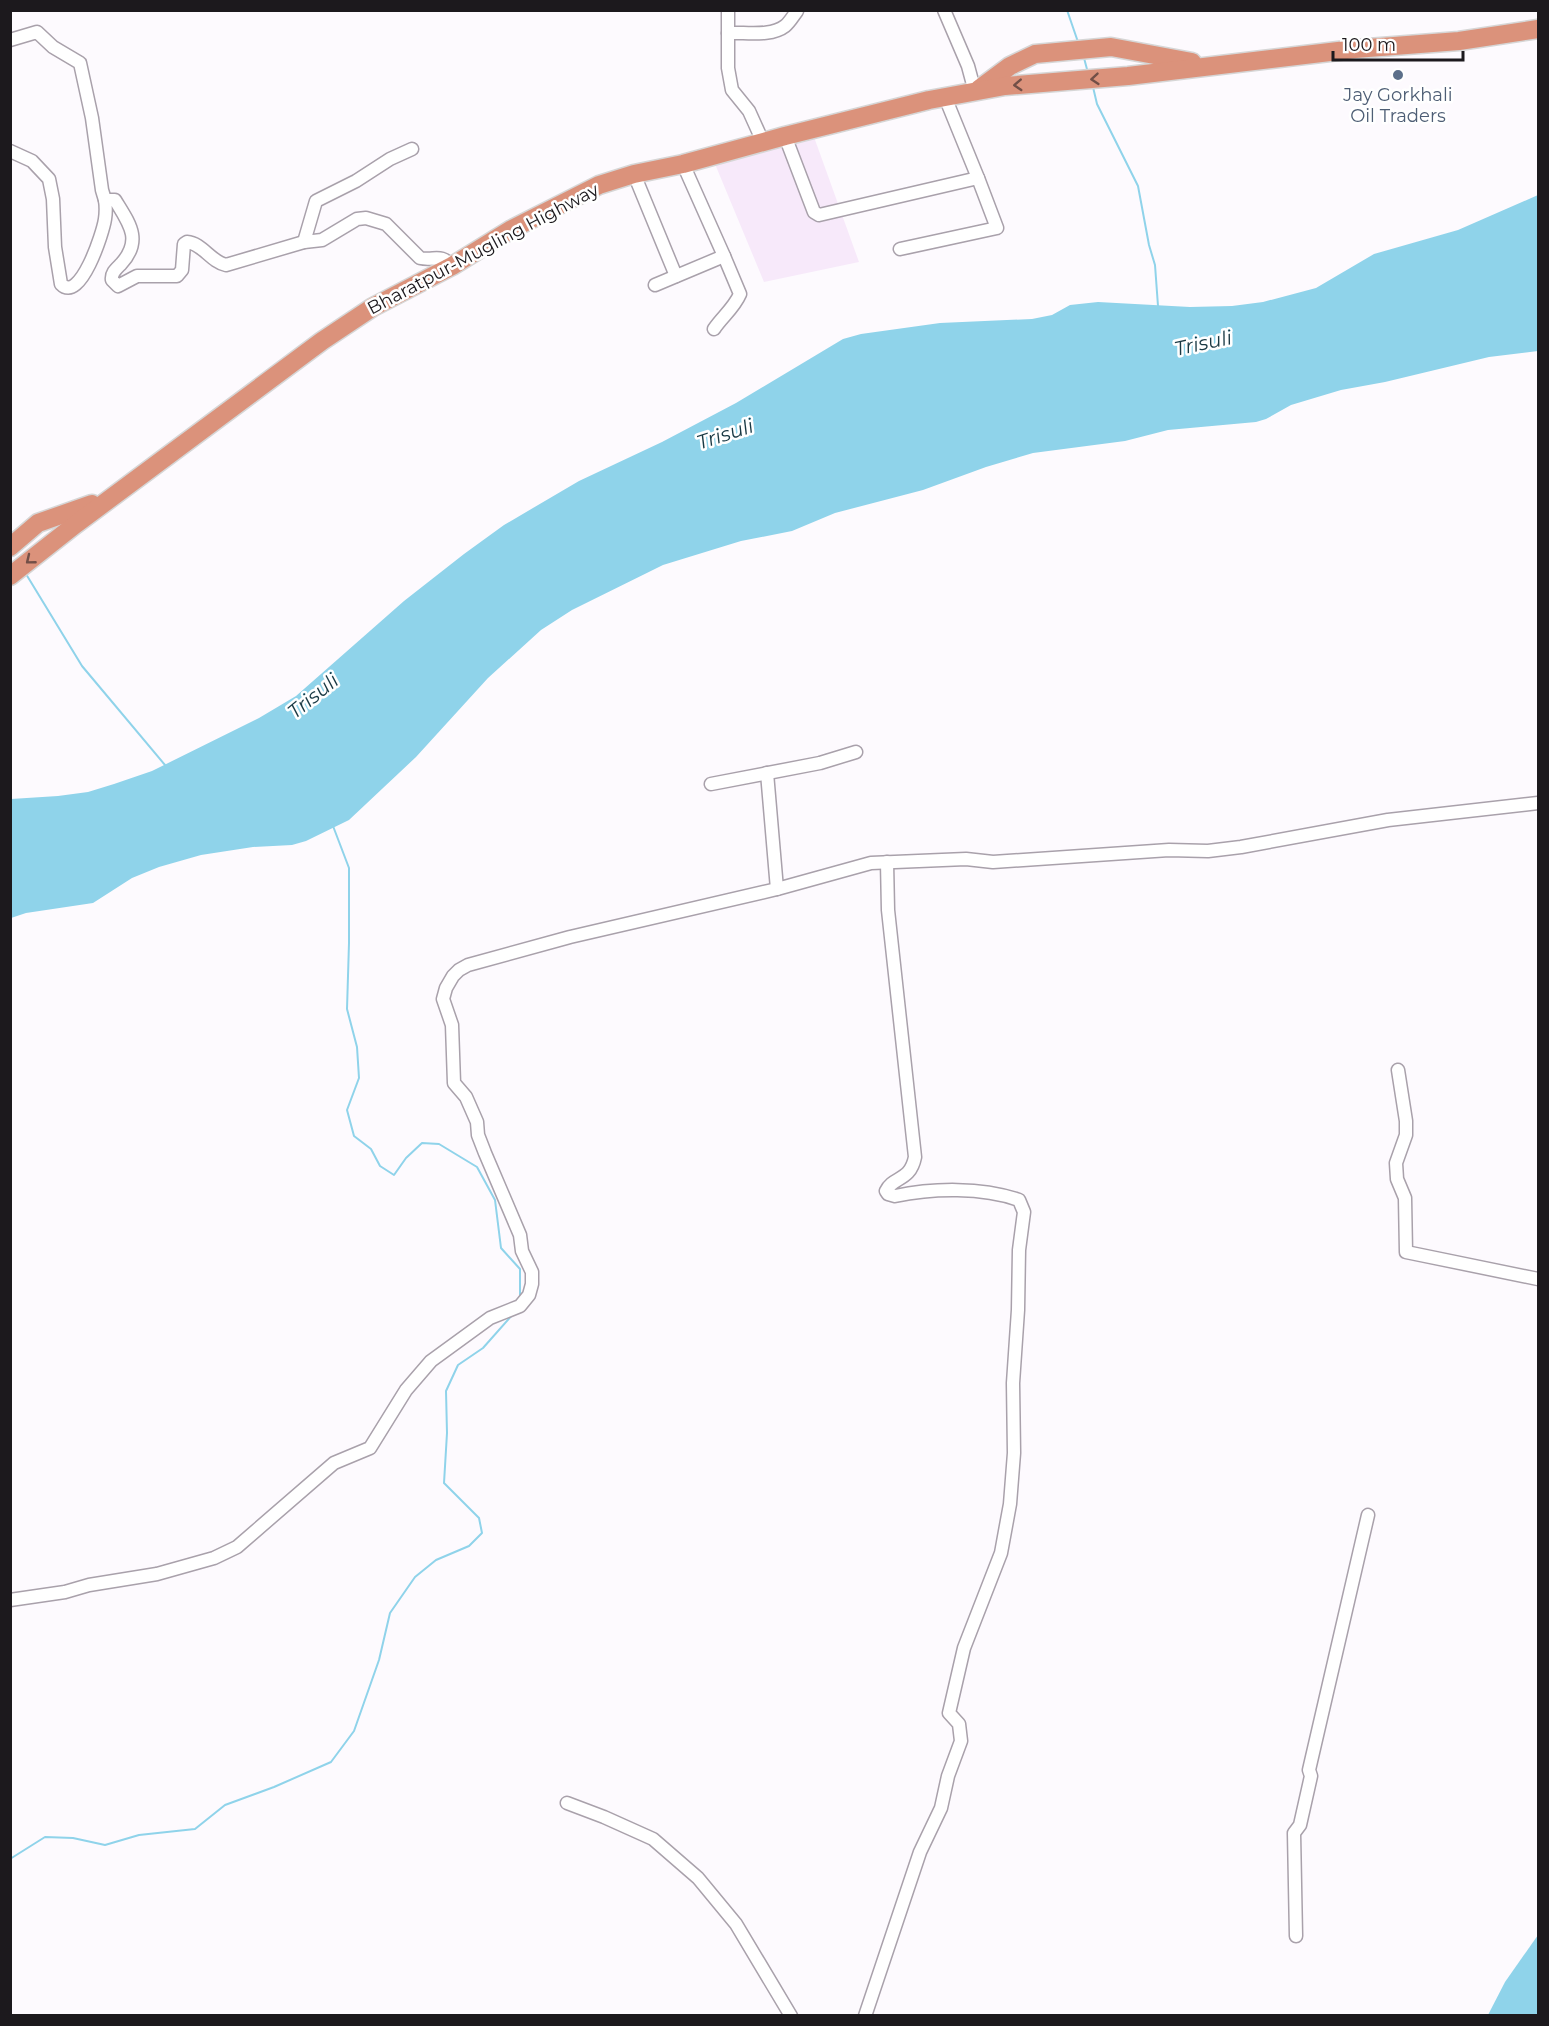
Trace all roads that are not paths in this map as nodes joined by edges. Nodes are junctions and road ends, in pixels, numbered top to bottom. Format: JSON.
{"nodes":[{"id":1,"x":729,"y":10,"type":"edge"},
{"id":2,"x":944,"y":10,"type":"edge"},
{"id":3,"x":797,"y":11,"type":"edge"},
{"id":4,"x":1539,"y":29,"type":"edge"},
{"id":5,"x":728,"y":33,"type":"junction"},
{"id":6,"x":10,"y":40,"type":"edge"},
{"id":7,"x":1208,"y":66,"type":"junction"},
{"id":8,"x":975,"y":92,"type":"junction"},
{"id":9,"x":945,"y":97,"type":"junction"},
{"id":10,"x":784,"y":136,"type":"junction"},
{"id":11,"x":763,"y":142,"type":"junction"},
{"id":12,"x":412,"y":148,"type":"dead end"},
{"id":13,"x":10,"y":151,"type":"edge"},
{"id":14,"x":683,"y":164,"type":"junction"},
{"id":15,"x":634,"y":174,"type":"junction"},
{"id":16,"x":978,"y":178,"type":"junction"},
{"id":17,"x":105,"y":200,"type":"junction"},
{"id":18,"x":304,"y":242,"type":"junction"},
{"id":19,"x":900,"y":249,"type":"dead end"},
{"id":20,"x":724,"y":256,"type":"junction"},
{"id":21,"x":452,"y":266,"type":"junction"},
{"id":22,"x":676,"y":276,"type":"junction"},
{"id":23,"x":655,"y":285,"type":"dead end"},
{"id":24,"x":714,"y":329,"type":"dead end"},
{"id":25,"x":111,"y":498,"type":"junction"},
{"id":26,"x":10,"y":547,"type":"edge"},
{"id":27,"x":10,"y":576,"type":"edge"},
{"id":28,"x":856,"y":752,"type":"dead end"},
{"id":29,"x":767,"y":773,"type":"junction"},
{"id":30,"x":711,"y":784,"type":"dead end"},
{"id":31,"x":1539,"y":803,"type":"edge"},
{"id":32,"x":887,"y":862,"type":"junction"},
{"id":33,"x":777,"y":888,"type":"junction"},
{"id":34,"x":1398,"y":1070,"type":"dead end"},
{"id":35,"x":1539,"y":1279,"type":"edge"},
{"id":36,"x":1368,"y":1515,"type":"dead end"},
{"id":37,"x":10,"y":1600,"type":"edge"},
{"id":38,"x":567,"y":1803,"type":"dead end"},
{"id":39,"x":1296,"y":1936,"type":"dead end"},
{"id":40,"x":791,"y":2016,"type":"edge"},
{"id":41,"x":865,"y":2016,"type":"edge"}],
"edges":[{"from":1,"to":5,"type":"street"},
{"from":2,"to":8,"type":"street"},
{"from":3,"to":5,"type":"street"},
{"from":4,"to":7,"type":"highway","name":"Bharatpur-Mugling Highway"},
{"from":5,"to":11,"type":"street"},
{"from":6,"to":17,"type":"street"},
{"from":7,"to":8,"type":"highway","name":"Bharatpur-Mugling Highway","one_way":true},
{"from":7,"to":8,"type":"highway","name":"Bharatpur-Mugling Highway"},
{"from":8,"to":9,"type":"highway","name":"Bharatpur-Mugling Highway"},
{"from":9,"to":10,"type":"highway","name":"Bharatpur-Mugling Highway"},
{"from":9,"to":16,"type":"street"},
{"from":10,"to":11,"type":"highway","name":"Bharatpur-Mugling Highway"},
{"from":10,"to":16,"type":"street"},
{"from":11,"to":14,"type":"highway","name":"Bharatpur-Mugling Highway"},
{"from":12,"to":18,"type":"street"},
{"from":13,"to":17,"type":"street"},
{"from":14,"to":15,"type":"highway","name":"Bharatpur-Mugling Highway"},
{"from":14,"to":20,"type":"street"},
{"from":15,"to":21,"type":"highway","name":"Bharatpur-Mugling Highway"},
{"from":15,"to":22,"type":"street"},
{"from":16,"to":19,"type":"street"},
{"from":17,"to":18,"type":"street"},
{"from":18,"to":21,"type":"street"},
{"from":20,"to":22,"type":"street"},
{"from":20,"to":24,"type":"street"},
{"from":21,"to":25,"type":"highway","name":"Bharatpur-Mugling Highway"},
{"from":22,"to":23,"type":"street"},
{"from":25,"to":26,"type":"highway","name":"Bharatpur-Mugling Highway"},
{"from":25,"to":27,"type":"highway","name":"Bharatpur-Mugling Highway","one_way":true},
{"from":28,"to":29,"type":"street"},
{"from":29,"to":30,"type":"street"},
{"from":29,"to":33,"type":"street"},
{"from":31,"to":32,"type":"street"},
{"from":32,"to":33,"type":"street"},
{"from":32,"to":41,"type":"street"},
{"from":33,"to":37,"type":"street"},
{"from":34,"to":35,"type":"street"},
{"from":36,"to":39,"type":"street"},
{"from":38,"to":40,"type":"street"}]}
